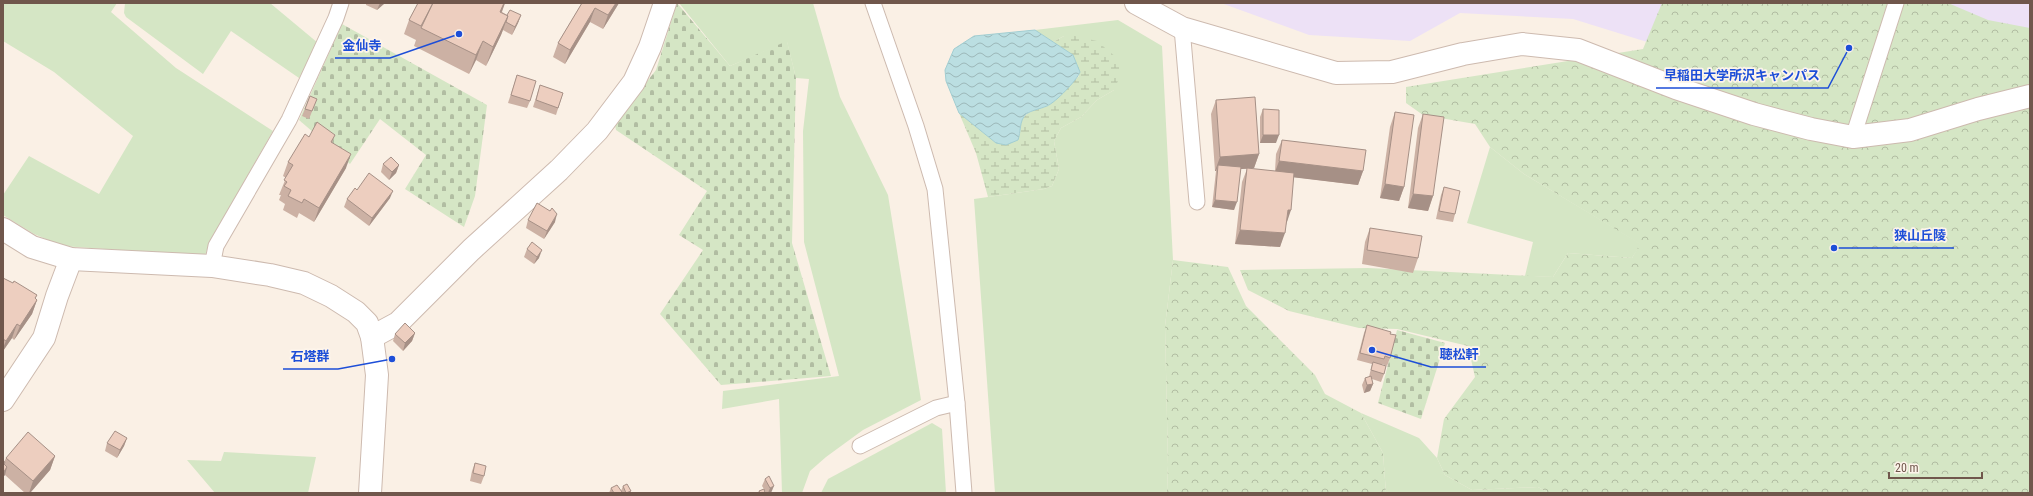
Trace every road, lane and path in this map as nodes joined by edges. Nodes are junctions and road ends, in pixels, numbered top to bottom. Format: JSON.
{"nodes":[{"id":1,"x":341,"y":3,"type":"edge"},
{"id":2,"x":665,"y":3,"type":"edge"},
{"id":3,"x":873,"y":3,"type":"edge"},
{"id":4,"x":1136,"y":3,"type":"edge"},
{"id":5,"x":1896,"y":3,"type":"edge"},
{"id":6,"x":1182,"y":28,"type":"junction"},
{"id":7,"x":2030,"y":96,"type":"edge"},
{"id":8,"x":1853,"y":137,"type":"junction"},
{"id":9,"x":1197,"y":202,"type":"dead end"},
{"id":10,"x":3,"y":229,"type":"edge"},
{"id":11,"x":71,"y":259,"type":"junction"},
{"id":12,"x":212,"y":266,"type":"junction"},
{"id":13,"x":372,"y":337,"type":"junction"},
{"id":14,"x":3,"y":400,"type":"edge"},
{"id":15,"x":958,"y":403,"type":"junction"},
{"id":16,"x":860,"y":446,"type":"dead end"},
{"id":17,"x":370,"y":493,"type":"edge"},
{"id":18,"x":964,"y":493,"type":"edge"}],
"edges":[{"from":1,"to":12,"type":"lane"},
{"from":2,"to":13,"type":"street"},
{"from":3,"to":15,"type":"lane"},
{"from":4,"to":6,"type":"street"},
{"from":5,"to":8,"type":"lane"},
{"from":6,"to":8,"type":"street"},
{"from":6,"to":9,"type":"lane"},
{"from":7,"to":8,"type":"street"},
{"from":10,"to":11,"type":"street"},
{"from":11,"to":12,"type":"street"},
{"from":11,"to":14,"type":"street"},
{"from":12,"to":13,"type":"street"},
{"from":13,"to":17,"type":"street"},
{"from":15,"to":16,"type":"lane"},
{"from":15,"to":18,"type":"lane"}]}
